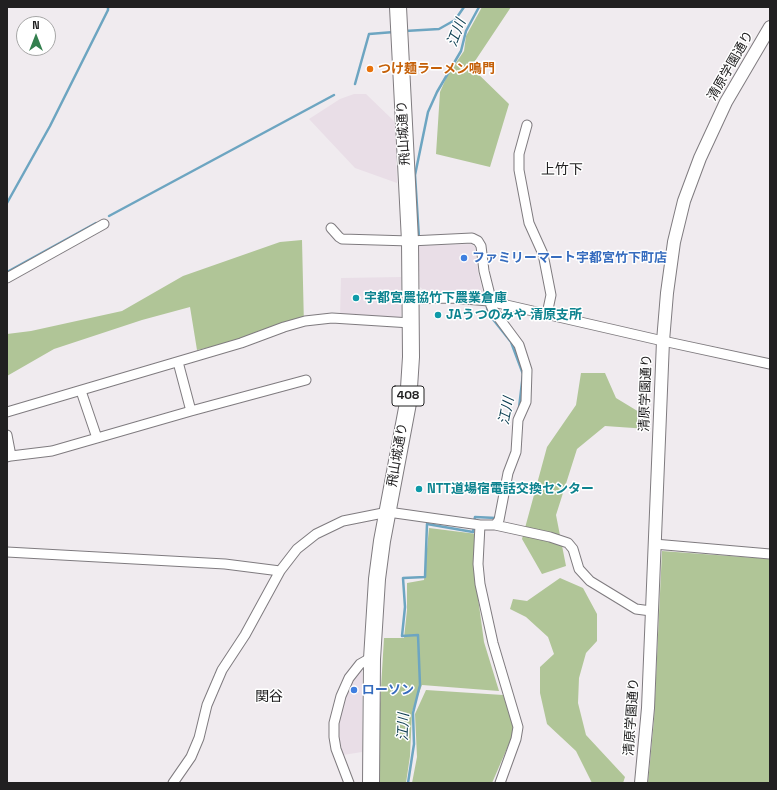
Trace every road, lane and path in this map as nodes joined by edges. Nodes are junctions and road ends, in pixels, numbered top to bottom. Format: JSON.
{"nodes":[{"id":1,"x":398,"y":7,"type":"edge"},
{"id":2,"x":770,"y":27,"type":"edge"},
{"id":3,"x":527,"y":125,"type":"dead end"},
{"id":4,"x":104,"y":224,"type":"dead end"},
{"id":5,"x":331,"y":228,"type":"dead end"},
{"id":6,"x":410,"y":241,"type":"junction"},
{"id":7,"x":7,"y":278,"type":"edge"},
{"id":8,"x":411,"y":299,"type":"junction"},
{"id":9,"x":490,"y":301,"type":"junction"},
{"id":10,"x":547,"y":314,"type":"junction"},
{"id":11,"x":411,"y":323,"type":"junction"},
{"id":12,"x":663,"y":341,"type":"junction"},
{"id":13,"x":178,"y":362,"type":"junction"},
{"id":14,"x":770,"y":364,"type":"edge"},
{"id":15,"x":306,"y":380,"type":"dead end"},
{"id":16,"x":81,"y":391,"type":"junction"},
{"id":17,"x":191,"y":411,"type":"junction"},
{"id":18,"x":7,"y":412,"type":"edge"},
{"id":19,"x":7,"y":435,"type":"edge"},
{"id":20,"x":97,"y":438,"type":"junction"},
{"id":21,"x":9,"y":457,"type":"edge"},
{"id":22,"x":388,"y":512,"type":"junction"},
{"id":23,"x":495,"y":525,"type":"junction"},
{"id":24,"x":480,"y":526,"type":"junction"},
{"id":25,"x":654,"y":544,"type":"junction"},
{"id":26,"x":7,"y":552,"type":"edge"},
{"id":27,"x":770,"y":554,"type":"edge"},
{"id":28,"x":280,"y":571,"type":"junction"},
{"id":29,"x":651,"y":611,"type":"junction"},
{"id":30,"x":372,"y":659,"type":"junction"},
{"id":31,"x":173,"y":783,"type":"edge"},
{"id":32,"x":349,"y":783,"type":"edge"},
{"id":33,"x":371,"y":783,"type":"edge"},
{"id":34,"x":500,"y":783,"type":"edge"},
{"id":35,"x":641,"y":783,"type":"edge"}],
"edges":[{"from":1,"to":6,"type":"highway","name":"飛山城通り","number":"408"},
{"from":2,"to":12,"type":"street","name":"清原学園通り"},
{"from":3,"to":10,"type":"street"},
{"from":4,"to":7,"type":"street"},
{"from":5,"to":6,"type":"street"},
{"from":6,"to":8,"type":"highway","name":"飛山城通り","number":"408"},
{"from":6,"to":9,"type":"street"},
{"from":8,"to":9,"type":"street"},
{"from":8,"to":11,"type":"highway","name":"飛山城通り","number":"408"},
{"from":9,"to":10,"type":"street"},
{"from":9,"to":23,"type":"street"},
{"from":10,"to":12,"type":"street"},
{"from":11,"to":13,"type":"street"},
{"from":11,"to":22,"type":"highway","name":"飛山城通り","number":"408"},
{"from":12,"to":14,"type":"street"},
{"from":12,"to":25,"type":"street","name":"清原学園通り"},
{"from":13,"to":16,"type":"street"},
{"from":13,"to":17,"type":"street"},
{"from":15,"to":17,"type":"street"},
{"from":16,"to":18,"type":"street"},
{"from":16,"to":20,"type":"street"},
{"from":17,"to":20,"type":"street"},
{"from":19,"to":21,"type":"street"},
{"from":20,"to":21,"type":"street"},
{"from":22,"to":24,"type":"street"},
{"from":22,"to":28,"type":"street"},
{"from":22,"to":30,"type":"highway","name":"飛山城通り","number":"408"},
{"from":23,"to":24,"type":"street"},
{"from":23,"to":29,"type":"street"},
{"from":24,"to":34,"type":"street"},
{"from":25,"to":27,"type":"street"},
{"from":25,"to":29,"type":"street","name":"清原学園通り"},
{"from":26,"to":28,"type":"street"},
{"from":28,"to":31,"type":"street"},
{"from":29,"to":35,"type":"street","name":"清原学園通り"},
{"from":30,"to":32,"type":"street"},
{"from":30,"to":33,"type":"highway","name":"飛山城通り","number":"408"}]}
